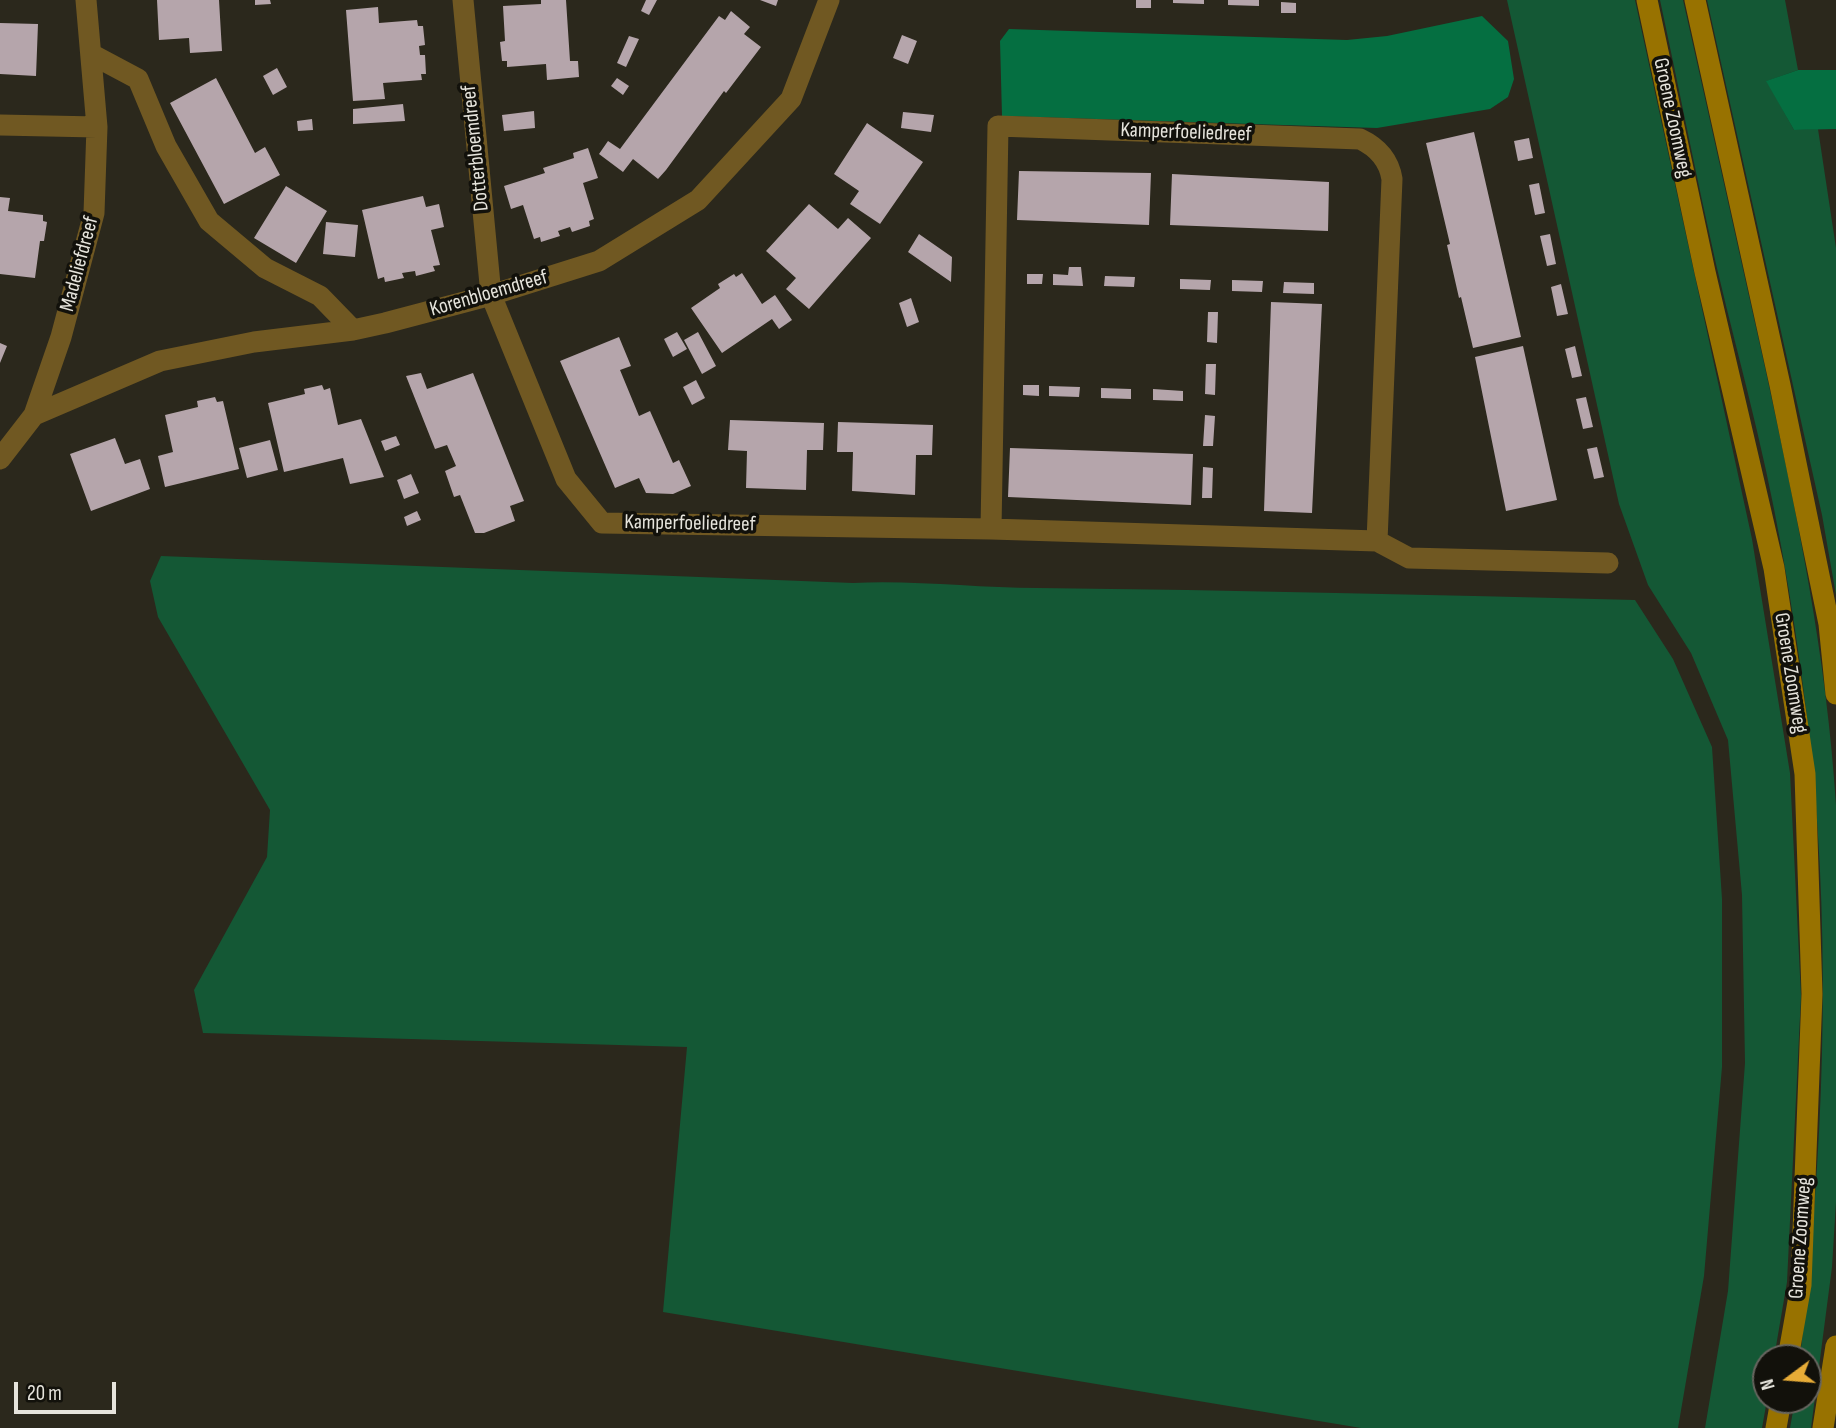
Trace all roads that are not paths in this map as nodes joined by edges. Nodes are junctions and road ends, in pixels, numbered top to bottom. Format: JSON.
{"nodes":[{"id":1,"x":86,"y":0,"type":"edge"},
{"id":2,"x":463,"y":0,"type":"edge"},
{"id":3,"x":829,"y":0,"type":"edge"},
{"id":4,"x":1647,"y":0,"type":"edge"},
{"id":5,"x":1695,"y":0,"type":"edge"},
{"id":6,"x":90,"y":54,"type":"junction"},
{"id":7,"x":0,"y":125,"type":"edge"},
{"id":8,"x":97,"y":127,"type":"junction"},
{"id":9,"x":491,"y":295,"type":"junction"},
{"id":10,"x":352,"y":330,"type":"junction"},
{"id":11,"x":34,"y":415,"type":"junction"},
{"id":12,"x":0,"y":458,"type":"edge"},
{"id":13,"x":991,"y":529,"type":"junction"},
{"id":14,"x":1377,"y":541,"type":"junction"},
{"id":15,"x":1608,"y":563,"type":"dead end"},
{"id":16,"x":1836,"y":694,"type":"edge"},
{"id":17,"x":1790,"y":1344,"type":"edge"},
{"id":18,"x":1836,"y":1346,"type":"edge"},
{"id":19,"x":1824,"y":1428,"type":"edge"}],
"edges":[{"from":1,"to":6,"type":"street","name":"Madeliefdreef"},
{"from":2,"to":9,"type":"street","name":"Dotterbloemdreef"},
{"from":3,"to":9,"type":"street","name":"Korenbloemdreef"},
{"from":4,"to":17,"type":"main road","name":"Groene Zoomweg"},
{"from":5,"to":16,"type":"main road","name":"Groene Zoomweg"},
{"from":6,"to":8,"type":"street","name":"Madeliefdreef"},
{"from":6,"to":10,"type":"street"},
{"from":7,"to":8,"type":"street"},
{"from":8,"to":11,"type":"street","name":"Madeliefdreef"},
{"from":9,"to":10,"type":"street","name":"Korenbloemdreef"},
{"from":9,"to":13,"type":"street","name":"Kamperfoeliedreef"},
{"from":10,"to":11,"type":"street","name":"Korenbloemdreef"},
{"from":11,"to":12,"type":"street","name":"Madeliefdreef"},
{"from":13,"to":14,"type":"street","name":"Kamperfoeliedreef"},
{"from":13,"to":14,"type":"street","name":"Kamperfoeliedreef"},
{"from":14,"to":15,"type":"street","name":"Kamperfoeliedreef"},
{"from":18,"to":19,"type":"main road"}]}
